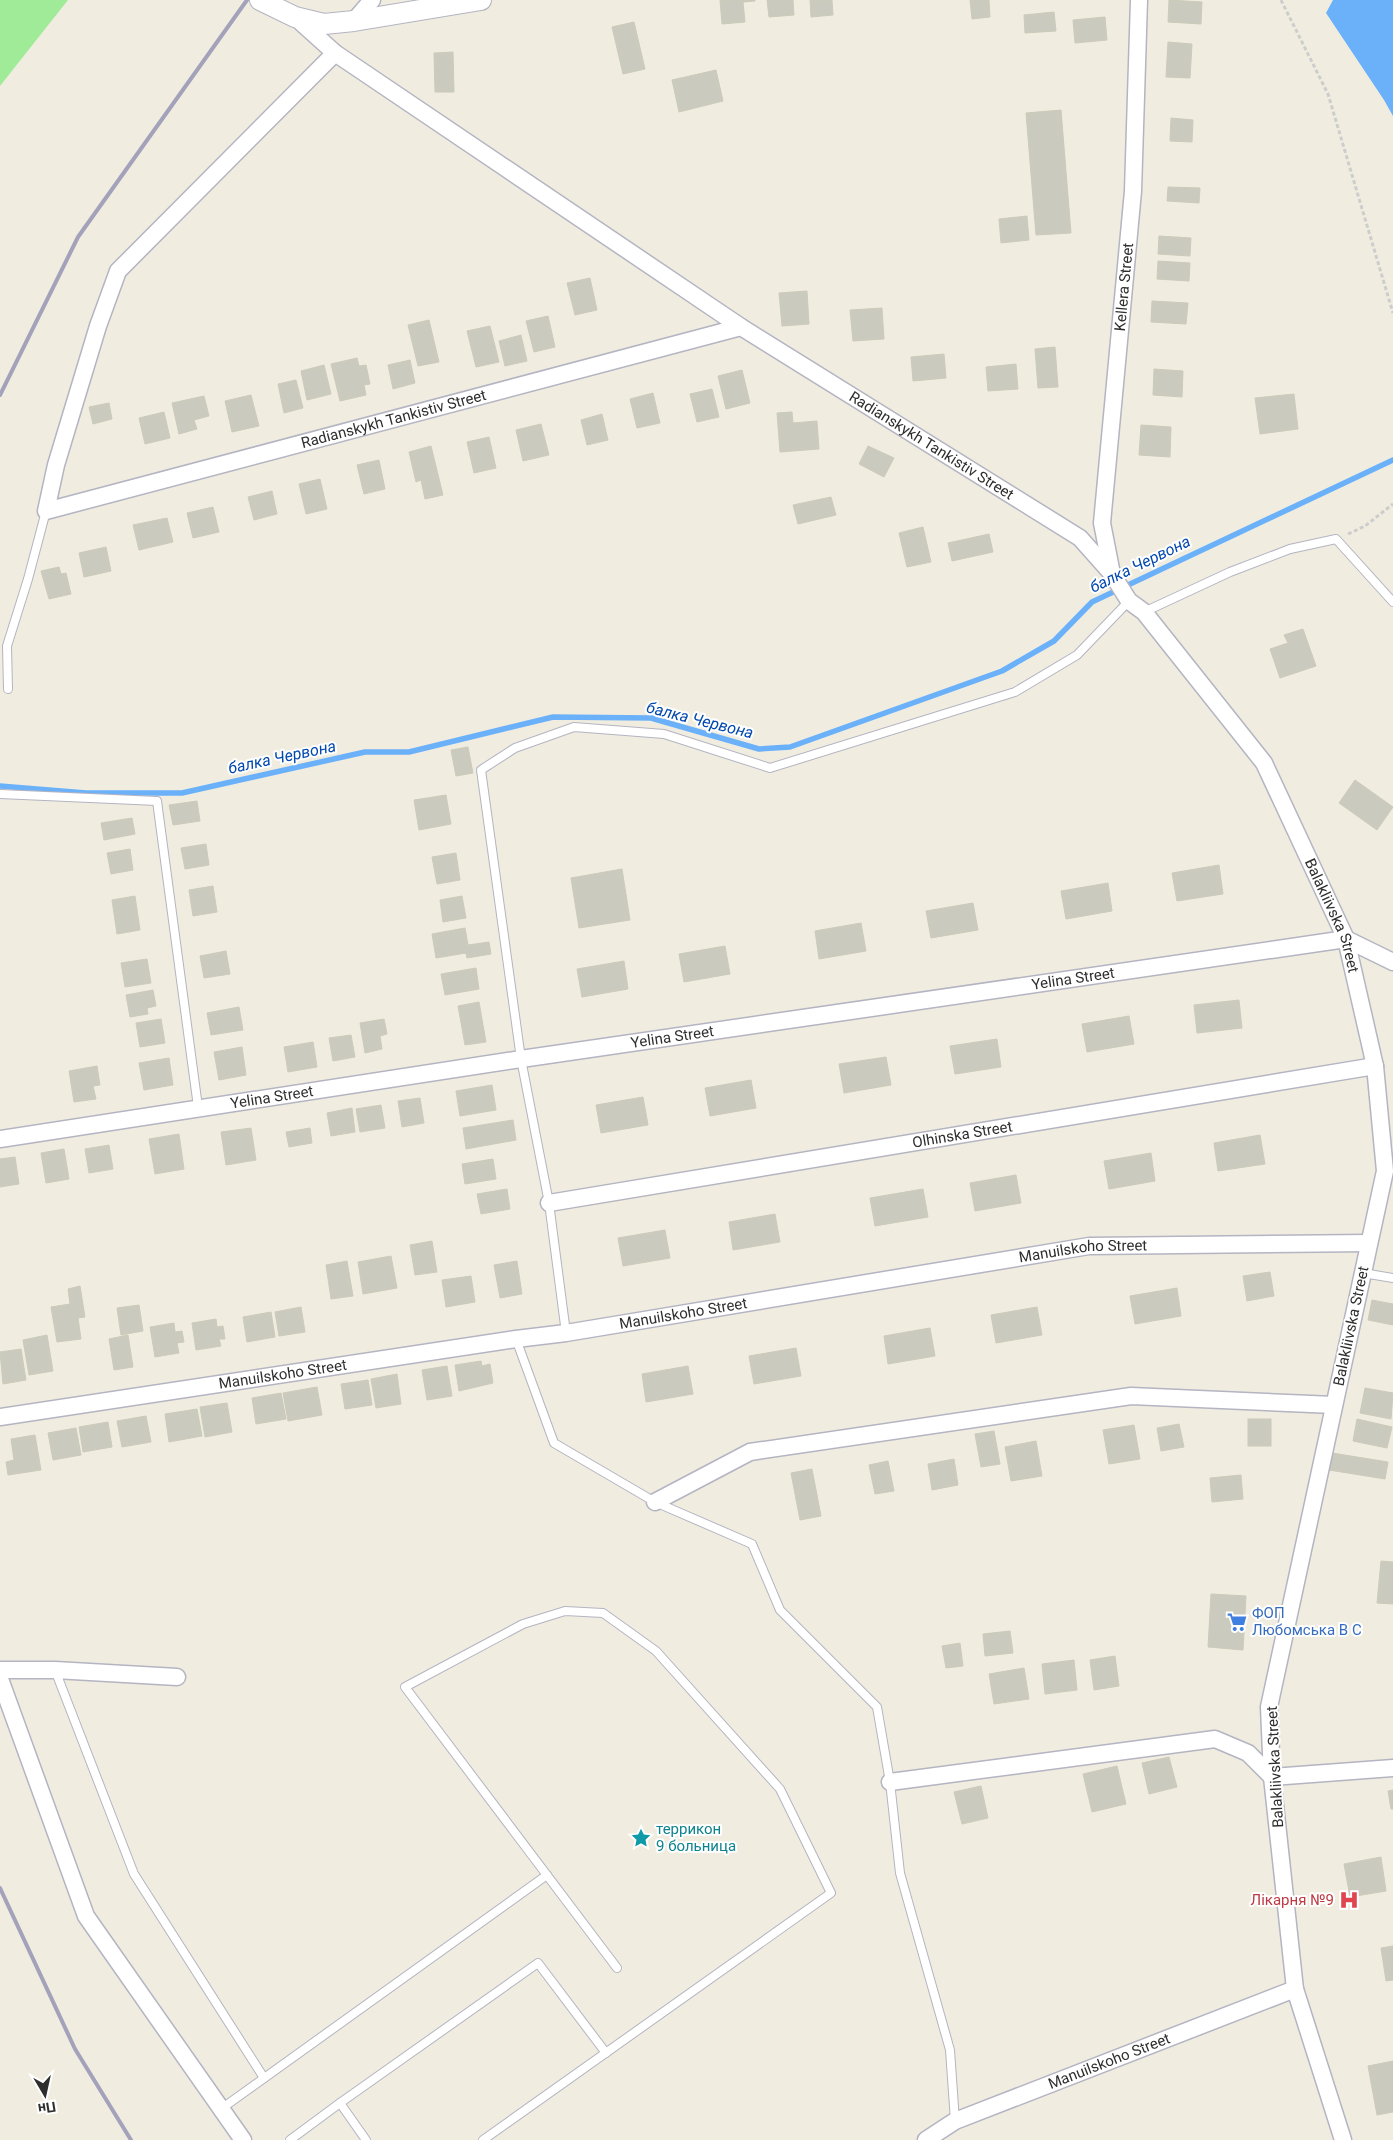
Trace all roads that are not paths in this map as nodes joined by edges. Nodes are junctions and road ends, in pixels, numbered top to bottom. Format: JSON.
{"nodes":[{"id":1,"x":260,"y":0,"type":"edge"},
{"id":2,"x":372,"y":0,"type":"edge"},
{"id":3,"x":481,"y":0,"type":"edge"},
{"id":4,"x":1139,"y":0,"type":"edge"},
{"id":5,"x":295,"y":17,"type":"junction"},
{"id":6,"x":354,"y":21,"type":"junction"},
{"id":7,"x":336,"y":52,"type":"junction"},
{"id":8,"x":741,"y":327,"type":"junction"},
{"id":9,"x":46,"y":511,"type":"junction"},
{"id":10,"x":1112,"y":574,"type":"junction"},
{"id":11,"x":1129,"y":601,"type":"junction"},
{"id":12,"x":1393,"y":602,"type":"edge"},
{"id":13,"x":1144,"y":612,"type":"junction"},
{"id":14,"x":8,"y":689,"type":"dead end"},
{"id":15,"x":0,"y":794,"type":"edge"},
{"id":16,"x":1346,"y":939,"type":"junction"},
{"id":17,"x":1393,"y":962,"type":"edge"},
{"id":18,"x":521,"y":1059,"type":"junction"},
{"id":19,"x":1375,"y":1066,"type":"junction"},
{"id":20,"x":198,"y":1107,"type":"junction"},
{"id":21,"x":0,"y":1139,"type":"edge"},
{"id":22,"x":549,"y":1203,"type":"junction"},
{"id":23,"x":1369,"y":1243,"type":"junction"},
{"id":24,"x":1363,"y":1273,"type":"junction"},
{"id":25,"x":1393,"y":1278,"type":"edge"},
{"id":26,"x":566,"y":1333,"type":"junction"},
{"id":27,"x":516,"y":1339,"type":"junction"},
{"id":28,"x":1334,"y":1405,"type":"junction"},
{"id":29,"x":0,"y":1417,"type":"edge"},
{"id":30,"x":655,"y":1502,"type":"junction"},
{"id":31,"x":0,"y":1670,"type":"edge"},
{"id":32,"x":55,"y":1670,"type":"junction"},
{"id":33,"x":177,"y":1677,"type":"dead end"},
{"id":34,"x":0,"y":1679,"type":"edge"},
{"id":35,"x":1393,"y":1768,"type":"edge"},
{"id":36,"x":1272,"y":1777,"type":"junction"},
{"id":37,"x":890,"y":1782,"type":"junction"},
{"id":38,"x":547,"y":1875,"type":"junction"},
{"id":39,"x":617,"y":1968,"type":"dead end"},
{"id":40,"x":1295,"y":1989,"type":"junction"},
{"id":41,"x":606,"y":2053,"type":"junction"},
{"id":42,"x":264,"y":2078,"type":"junction"},
{"id":43,"x":340,"y":2103,"type":"junction"},
{"id":44,"x":221,"y":2108,"type":"junction"},
{"id":45,"x":955,"y":2121,"type":"junction"},
{"id":46,"x":243,"y":2140,"type":"edge"},
{"id":47,"x":290,"y":2140,"type":"edge"},
{"id":48,"x":366,"y":2140,"type":"edge"},
{"id":49,"x":483,"y":2140,"type":"edge"},
{"id":50,"x":926,"y":2140,"type":"edge"},
{"id":51,"x":1343,"y":2140,"type":"edge"}],
"edges":[{"from":1,"to":5,"type":"street"},
{"from":2,"to":6,"type":"street"},
{"from":3,"to":6,"type":"street"},
{"from":4,"to":10,"type":"street","name":"Kellera Street"},
{"from":5,"to":6,"type":"street"},
{"from":5,"to":7,"type":"street","name":"Radianskykh Tankistiv Street"},
{"from":7,"to":8,"type":"street","name":"Radianskykh Tankistiv Street"},
{"from":7,"to":9,"type":"street"},
{"from":8,"to":9,"type":"street","name":"Radianskykh Tankistiv Street"},
{"from":8,"to":10,"type":"street","name":"Radianskykh Tankistiv Street"},
{"from":9,"to":14,"type":"lane"},
{"from":10,"to":11,"type":"street","name":"Balakliivska Street"},
{"from":11,"to":13,"type":"street","name":"Balakliivska Street"},
{"from":11,"to":18,"type":"lane"},
{"from":12,"to":13,"type":"lane"},
{"from":13,"to":16,"type":"street","name":"Balakliivska Street"},
{"from":15,"to":20,"type":"lane"},
{"from":16,"to":17,"type":"street"},
{"from":16,"to":18,"type":"street","name":"Yelina Street"},
{"from":16,"to":19,"type":"street","name":"Balakliivska Street"},
{"from":18,"to":20,"type":"street","name":"Yelina Street"},
{"from":18,"to":22,"type":"lane"},
{"from":19,"to":22,"type":"street","name":"Olhinska Street"},
{"from":19,"to":23,"type":"street","name":"Balakliivska Street"},
{"from":20,"to":21,"type":"street","name":"Yelina Street"},
{"from":22,"to":26,"type":"lane"},
{"from":23,"to":24,"type":"street","name":"Balakliivska Street"},
{"from":23,"to":26,"type":"street","name":"Manuilskoho Street"},
{"from":24,"to":25,"type":"lane"},
{"from":24,"to":28,"type":"street","name":"Balakliivska Street"},
{"from":26,"to":27,"type":"street","name":"Manuilskoho Street"},
{"from":27,"to":29,"type":"street","name":"Manuilskoho Street"},
{"from":27,"to":30,"type":"lane"},
{"from":28,"to":30,"type":"street"},
{"from":28,"to":36,"type":"street","name":"Balakliivska Street"},
{"from":30,"to":37,"type":"lane"},
{"from":31,"to":32,"type":"street"},
{"from":32,"to":33,"type":"street"},
{"from":32,"to":42,"type":"lane"},
{"from":34,"to":44,"type":"street"},
{"from":35,"to":36,"type":"street"},
{"from":36,"to":37,"type":"street"},
{"from":36,"to":40,"type":"street","name":"Balakliivska Street"},
{"from":37,"to":45,"type":"lane"},
{"from":38,"to":39,"type":"lane"},
{"from":38,"to":41,"type":"lane"},
{"from":38,"to":42,"type":"lane"},
{"from":40,"to":45,"type":"street","name":"Manuilskoho Street"},
{"from":40,"to":51,"type":"street","name":"Balakliivska Street"},
{"from":41,"to":43,"type":"lane"},
{"from":41,"to":49,"type":"lane"},
{"from":42,"to":44,"type":"lane"},
{"from":43,"to":47,"type":"lane"},
{"from":43,"to":48,"type":"lane"},
{"from":44,"to":46,"type":"street"},
{"from":45,"to":50,"type":"street","name":"Manuilskoho Street"}]}
